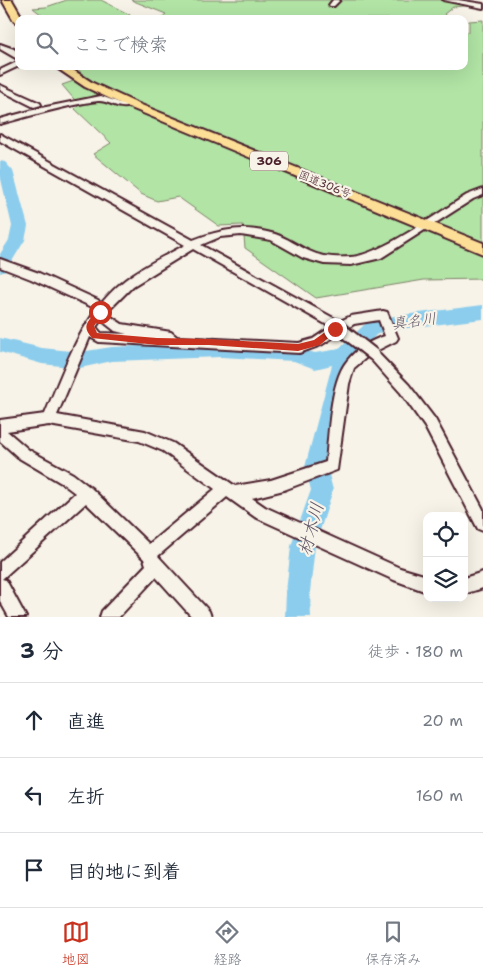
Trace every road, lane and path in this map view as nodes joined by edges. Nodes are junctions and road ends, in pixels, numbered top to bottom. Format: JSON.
{"nodes":[{"id":1,"x":7,"y":0,"type":"edge"},
{"id":2,"x":446,"y":0,"type":"edge"},
{"id":3,"x":483,"y":6,"type":"edge"},
{"id":4,"x":16,"y":15,"type":"edge"},
{"id":5,"x":0,"y":46,"type":"edge"},
{"id":6,"x":15,"y":54,"type":"edge"},
{"id":7,"x":15,"y":65,"type":"edge"},
{"id":8,"x":65,"y":70,"type":"edge"},
{"id":9,"x":0,"y":72,"type":"edge"},
{"id":10,"x":0,"y":87,"type":"edge"},
{"id":11,"x":130,"y":104,"type":"junction"},
{"id":12,"x":37,"y":105,"type":"dead end"},
{"id":13,"x":0,"y":122,"type":"edge"},
{"id":14,"x":0,"y":137,"type":"edge"},
{"id":15,"x":483,"y":192,"type":"edge"},
{"id":16,"x":425,"y":225,"type":"junction"},
{"id":17,"x":194,"y":244,"type":"junction"},
{"id":18,"x":483,"y":249,"type":"edge"},
{"id":19,"x":5,"y":265,"type":"edge"},
{"id":20,"x":94,"y":303,"type":"dead end"},
{"id":21,"x":106,"y":320,"type":"dead end"},
{"id":22,"x":333,"y":323,"type":"joint"},
{"id":23,"x":90,"y":326,"type":"junction"},
{"id":24,"x":176,"y":342,"type":"junction"},
{"id":25,"x":49,"y":419,"type":"junction"},
{"id":26,"x":0,"y":426,"type":"edge"},
{"id":27,"x":0,"y":433,"type":"edge"},
{"id":28,"x":230,"y":490,"type":"junction"},
{"id":29,"x":86,"y":493,"type":"junction"},
{"id":30,"x":483,"y":524,"type":"edge"},
{"id":31,"x":152,"y":559,"type":"junction"},
{"id":32,"x":0,"y":572,"type":"edge"},
{"id":33,"x":483,"y":580,"type":"edge"},
{"id":34,"x":423,"y":583,"type":"edge"},
{"id":35,"x":468,"y":585,"type":"edge"},
{"id":36,"x":0,"y":586,"type":"edge"},
{"id":37,"x":18,"y":617,"type":"edge"},
{"id":38,"x":108,"y":617,"type":"edge"},
{"id":39,"x":203,"y":617,"type":"edge"}],
"edges":[{"from":1,"to":4,"type":"highway"},
{"from":2,"to":3,"type":"street"},
{"from":5,"to":6,"type":"street"},
{"from":7,"to":9,"type":"street"},
{"from":8,"to":11,"type":"highway","name":"国道306号","number":"306"},
{"from":10,"to":12,"type":"street"},
{"from":11,"to":13,"type":"street"},
{"from":11,"to":16,"type":"highway","name":"国道306号","number":"306"},
{"from":14,"to":17,"type":"street"},
{"from":15,"to":16,"type":"street"},
{"from":16,"to":17,"type":"street"},
{"from":16,"to":18,"type":"highway","name":"国道306号","number":"306"},
{"from":17,"to":22,"type":"street"},
{"from":17,"to":23,"type":"street"},
{"from":19,"to":20,"type":"street"},
{"from":21,"to":24,"type":"street"},
{"from":22,"to":30,"type":"street","bridge":true},
{"from":23,"to":24,"type":"street"},
{"from":23,"to":25,"type":"street"},
{"from":24,"to":28,"type":"street"},
{"from":25,"to":26,"type":"street"},
{"from":25,"to":28,"type":"street"},
{"from":27,"to":29,"type":"street"},
{"from":28,"to":31,"type":"street"},
{"from":28,"to":34,"type":"street"},
{"from":29,"to":31,"type":"street"},
{"from":29,"to":32,"type":"street"},
{"from":31,"to":38,"type":"street"},
{"from":31,"to":39,"type":"street"},
{"from":33,"to":35,"type":"street"},
{"from":36,"to":37,"type":"street"}]}
